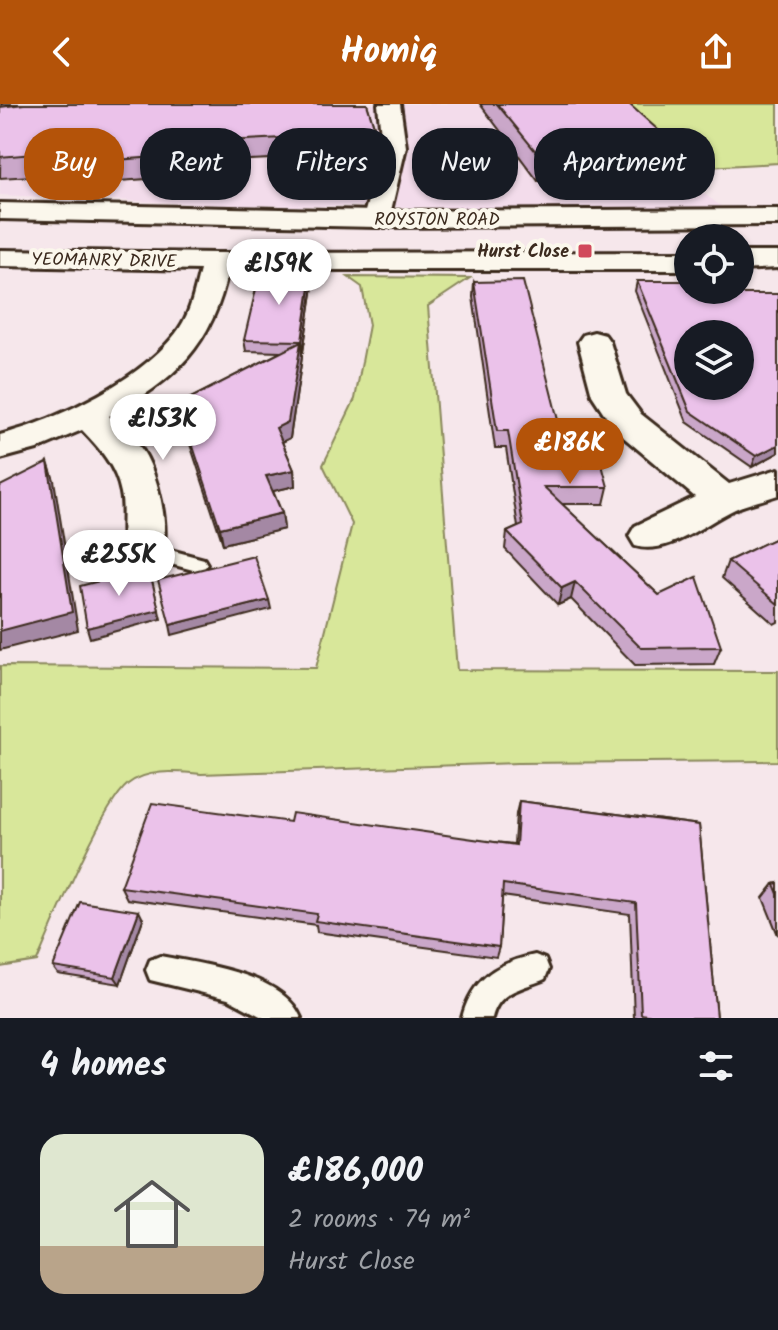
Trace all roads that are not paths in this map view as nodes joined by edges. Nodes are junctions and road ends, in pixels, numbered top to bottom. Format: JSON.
{"nodes":[{"id":1,"x":389,"y":104,"type":"edge"},
{"id":2,"x":0,"y":211,"type":"edge"},
{"id":3,"x":778,"y":217,"type":"edge"},
{"id":4,"x":376,"y":219,"type":"junction"},
{"id":5,"x":0,"y":258,"type":"edge"},
{"id":6,"x":778,"y":260,"type":"edge"},
{"id":7,"x":674,"y":261,"type":"edge"},
{"id":8,"x":754,"y":261,"type":"edge"},
{"id":9,"x":216,"y":262,"type":"junction"},
{"id":10,"x":594,"y":342,"type":"dead end"},
{"id":11,"x":87,"y":415,"type":"junction"},
{"id":12,"x":0,"y":447,"type":"edge"},
{"id":13,"x":778,"y":482,"type":"edge"},
{"id":14,"x":723,"y":499,"type":"junction"},
{"id":15,"x":649,"y":536,"type":"dead end"},
{"id":16,"x":144,"y":550,"type":"junction"},
{"id":17,"x":91,"y":563,"type":"dead end"},
{"id":18,"x":197,"y":564,"type":"dead end"},
{"id":19,"x":535,"y":969,"type":"dead end"},
{"id":20,"x":160,"y":970,"type":"dead end"},
{"id":21,"x":286,"y":1018,"type":"edge"},
{"id":22,"x":477,"y":1018,"type":"edge"}],
"edges":[{"from":1,"to":4,"type":"street"},
{"from":2,"to":4,"type":"main road","name":"ROYSTON ROAD"},
{"from":3,"to":4,"type":"main road","name":"ROYSTON ROAD"},
{"from":5,"to":9,"type":"street","name":"YEOMANRY DRIVE"},
{"from":6,"to":8,"type":"street"},
{"from":7,"to":9,"type":"street","name":"YEOMANRY DRIVE"},
{"from":9,"to":11,"type":"street"},
{"from":10,"to":14,"type":"street"},
{"from":11,"to":12,"type":"street"},
{"from":11,"to":16,"type":"street"},
{"from":13,"to":14,"type":"street"},
{"from":14,"to":15,"type":"street"},
{"from":16,"to":17,"type":"lane"},
{"from":16,"to":18,"type":"lane"},
{"from":19,"to":22,"type":"lane"},
{"from":20,"to":21,"type":"lane"}]}
